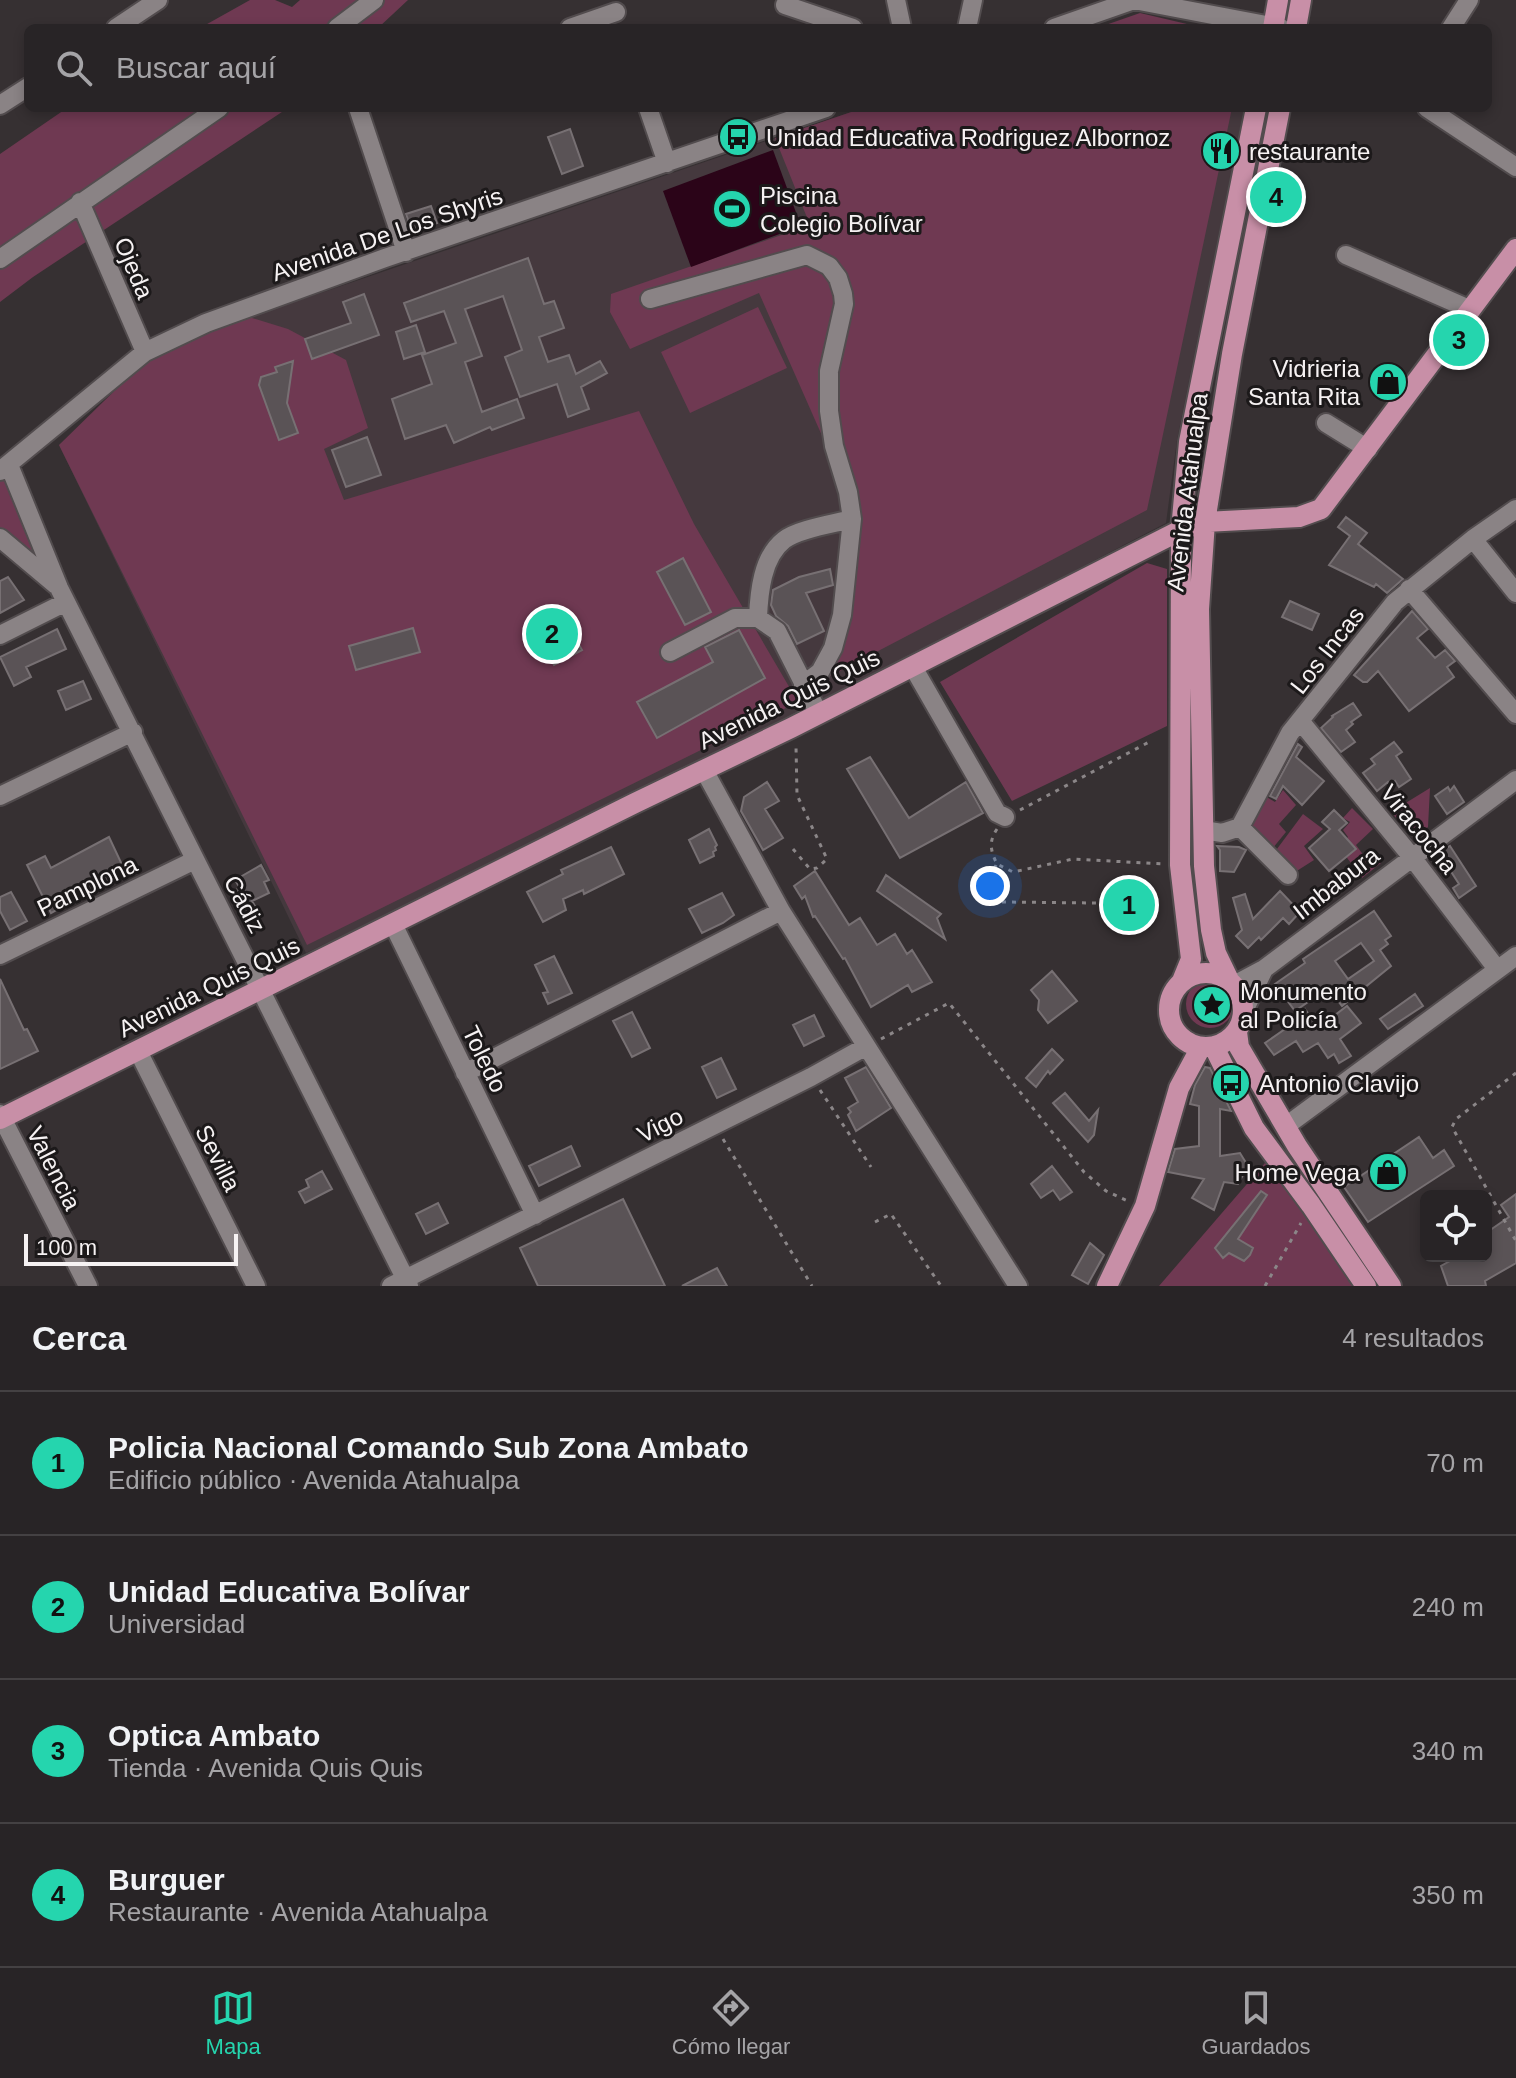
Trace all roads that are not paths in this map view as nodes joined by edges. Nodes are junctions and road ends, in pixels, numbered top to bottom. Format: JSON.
{"nodes":[{"id":1,"x":158,"y":0,"type":"edge"},
{"id":2,"x":374,"y":0,"type":"edge"},
{"id":3,"x":896,"y":0,"type":"edge"},
{"id":4,"x":973,"y":0,"type":"edge"},
{"id":5,"x":1134,"y":0,"type":"edge"},
{"id":6,"x":1278,"y":0,"type":"edge"},
{"id":7,"x":1301,"y":0,"type":"edge"},
{"id":8,"x":1469,"y":0,"type":"edge"},
{"id":9,"x":785,"y":5,"type":"dead end"},
{"id":10,"x":616,"y":13,"type":"edge"},
{"id":11,"x":122,"y":24,"type":"edge"},
{"id":12,"x":342,"y":24,"type":"edge"},
{"id":13,"x":582,"y":24,"type":"edge"},
{"id":14,"x":841,"y":24,"type":"edge"},
{"id":15,"x":901,"y":24,"type":"edge"},
{"id":16,"x":968,"y":24,"type":"edge"},
{"id":17,"x":1065,"y":24,"type":"edge"},
{"id":18,"x":1260,"y":24,"type":"edge"},
{"id":19,"x":1276,"y":24,"type":"edge"},
{"id":20,"x":1297,"y":24,"type":"edge"},
{"id":21,"x":1454,"y":24,"type":"edge"},
{"id":22,"x":24,"y":90,"type":"edge"},
{"id":23,"x":0,"y":105,"type":"edge"},
{"id":24,"x":213,"y":112,"type":"edge"},
{"id":25,"x":359,"y":112,"type":"edge"},
{"id":26,"x":649,"y":112,"type":"edge"},
{"id":27,"x":814,"y":112,"type":"edge"},
{"id":28,"x":1255,"y":112,"type":"edge"},
{"id":29,"x":1279,"y":112,"type":"edge"},
{"id":30,"x":1433,"y":112,"type":"edge"},
{"id":31,"x":667,"y":163,"type":"junction"},
{"id":32,"x":1516,"y":167,"type":"edge"},
{"id":33,"x":80,"y":202,"type":"junction"},
{"id":34,"x":1516,"y":249,"type":"edge"},
{"id":35,"x":406,"y":252,"type":"junction"},
{"id":36,"x":1346,"y":255,"type":"dead end"},
{"id":37,"x":0,"y":259,"type":"edge"},
{"id":38,"x":650,"y":299,"type":"dead end"},
{"id":39,"x":1469,"y":309,"type":"junction"},
{"id":40,"x":145,"y":352,"type":"junction"},
{"id":41,"x":1326,"y":423,"type":"dead end"},
{"id":42,"x":1368,"y":449,"type":"junction"},
{"id":43,"x":4,"y":468,"type":"edge"},
{"id":44,"x":1516,"y":509,"type":"edge"},
{"id":45,"x":852,"y":519,"type":"junction"},
{"id":46,"x":1205,"y":522,"type":"junction"},
{"id":47,"x":1181,"y":530,"type":"junction"},
{"id":48,"x":0,"y":538,"type":"edge"},
{"id":49,"x":1473,"y":539,"type":"junction"},
{"id":50,"x":1409,"y":589,"type":"junction"},
{"id":51,"x":1516,"y":593,"type":"edge"},
{"id":52,"x":63,"y":595,"type":"junction"},
{"id":53,"x":758,"y":618,"type":"junction"},
{"id":54,"x":0,"y":635,"type":"edge"},
{"id":55,"x":670,"y":652,"type":"dead end"},
{"id":56,"x":918,"y":665,"type":"junction"},
{"id":57,"x":803,"y":685,"type":"junction"},
{"id":58,"x":819,"y":714,"type":"junction"},
{"id":59,"x":1516,"y":714,"type":"edge"},
{"id":60,"x":1301,"y":722,"type":"junction"},
{"id":61,"x":133,"y":732,"type":"junction"},
{"id":62,"x":704,"y":770,"type":"junction"},
{"id":63,"x":1516,"y":780,"type":"edge"},
{"id":64,"x":0,"y":796,"type":"edge"},
{"id":65,"x":1005,"y":817,"type":"road end"},
{"id":66,"x":1240,"y":827,"type":"junction"},
{"id":67,"x":1203,"y":830,"type":"junction"},
{"id":68,"x":1411,"y":856,"type":"junction"},
{"id":69,"x":195,"y":860,"type":"junction"},
{"id":70,"x":1288,"y":875,"type":"dead end"},
{"id":71,"x":781,"y":911,"type":"junction"},
{"id":72,"x":393,"y":924,"type":"junction"},
{"id":73,"x":0,"y":955,"type":"edge"},
{"id":74,"x":1516,"y":956,"type":"edge"},
{"id":75,"x":1264,"y":969,"type":"junction"},
{"id":76,"x":1497,"y":969,"type":"junction"},
{"id":77,"x":1182,"y":981,"type":"junction"},
{"id":78,"x":1231,"y":982,"type":"junction"},
{"id":79,"x":263,"y":990,"type":"junction"},
{"id":80,"x":1244,"y":1011,"type":"junction"},
{"id":81,"x":1237,"y":1032,"type":"junction"},
{"id":82,"x":1179,"y":1036,"type":"junction"},
{"id":83,"x":865,"y":1047,"type":"junction"},
{"id":84,"x":1208,"y":1047,"type":"junction"},
{"id":85,"x":138,"y":1051,"type":"junction"},
{"id":86,"x":465,"y":1073,"type":"junction"},
{"id":87,"x":1179,"y":1088,"type":"junction"},
{"id":88,"x":0,"y":1117,"type":"edge"},
{"id":89,"x":1286,"y":1126,"type":"junction"},
{"id":90,"x":535,"y":1215,"type":"junction"},
{"id":91,"x":402,"y":1284,"type":"edge"},
{"id":92,"x":88,"y":1286,"type":"edge"},
{"id":93,"x":256,"y":1286,"type":"edge"},
{"id":94,"x":1018,"y":1286,"type":"edge"},
{"id":95,"x":1107,"y":1286,"type":"edge"},
{"id":96,"x":1366,"y":1286,"type":"edge"},
{"id":97,"x":1391,"y":1286,"type":"edge"}],
"edges":[{"from":1,"to":11,"type":"street"},
{"from":2,"to":12,"type":"street"},
{"from":3,"to":15,"type":"street"},
{"from":4,"to":16,"type":"street"},
{"from":5,"to":17,"type":"street"},
{"from":5,"to":18,"type":"street"},
{"from":6,"to":19,"type":"main road"},
{"from":7,"to":20,"type":"main road"},
{"from":8,"to":21,"type":"street"},
{"from":9,"to":14,"type":"street"},
{"from":10,"to":13,"type":"street"},
{"from":22,"to":23,"type":"street"},
{"from":24,"to":33,"type":"street"},
{"from":25,"to":35,"type":"street"},
{"from":26,"to":31,"type":"street"},
{"from":27,"to":31,"type":"street","name":"Avenida De Los Shyris"},
{"from":28,"to":47,"type":"main road","name":"Avenida Atahualpa"},
{"from":29,"to":46,"type":"main road","name":"Avenida Atahualpa"},
{"from":30,"to":32,"type":"street"},
{"from":31,"to":35,"type":"street","name":"Avenida De Los Shyris"},
{"from":33,"to":37,"type":"street"},
{"from":33,"to":40,"type":"street","name":"Ojeda"},
{"from":34,"to":39,"type":"main road","name":"Avenida Quis Quis"},
{"from":35,"to":40,"type":"street","name":"Avenida De Los Shyris"},
{"from":36,"to":39,"type":"street"},
{"from":38,"to":45,"type":"street"},
{"from":39,"to":42,"type":"main road","name":"Avenida Quis Quis"},
{"from":40,"to":43,"type":"street","name":"Avenida De Los Shyris"},
{"from":41,"to":42,"type":"street"},
{"from":42,"to":46,"type":"main road","name":"Avenida Quis Quis"},
{"from":43,"to":52,"type":"street","name":"Cádiz"},
{"from":44,"to":49,"type":"street","name":"Los Incas"},
{"from":45,"to":53,"type":"street"},
{"from":45,"to":57,"type":"street"},
{"from":46,"to":47,"type":"main road","name":"Avenida Quis Quis"},
{"from":46,"to":67,"type":"main road","name":"Avenida Atahualpa"},
{"from":47,"to":56,"type":"main road","name":"Avenida Quis Quis"},
{"from":47,"to":77,"type":"main road","name":"Avenida Atahualpa"},
{"from":48,"to":52,"type":"street","name":"Cádiz"},
{"from":49,"to":50,"type":"street","name":"Los Incas"},
{"from":49,"to":51,"type":"street"},
{"from":50,"to":59,"type":"street"},
{"from":50,"to":60,"type":"street","name":"Los Incas"},
{"from":52,"to":54,"type":"street"},
{"from":52,"to":61,"type":"street","name":"Cádiz"},
{"from":53,"to":55,"type":"street"},
{"from":53,"to":57,"type":"street"},
{"from":56,"to":58,"type":"main road","name":"Avenida Quis Quis"},
{"from":56,"to":65,"type":"street"},
{"from":57,"to":58,"type":"street"},
{"from":58,"to":62,"type":"main road","name":"Avenida Quis Quis"},
{"from":60,"to":66,"type":"street","name":"Los Incas"},
{"from":60,"to":68,"type":"street","name":"Viracocha"},
{"from":61,"to":64,"type":"street"},
{"from":61,"to":69,"type":"street","name":"Cádiz"},
{"from":62,"to":71,"type":"street"},
{"from":62,"to":72,"type":"main road","name":"Avenida Quis Quis"},
{"from":63,"to":68,"type":"street","name":"Imbabura"},
{"from":66,"to":67,"type":"street"},
{"from":66,"to":70,"type":"street"},
{"from":67,"to":78,"type":"main road","name":"Avenida Atahualpa"},
{"from":68,"to":75,"type":"street","name":"Imbabura"},
{"from":68,"to":76,"type":"street","name":"Viracocha"},
{"from":69,"to":73,"type":"street","name":"Pamplona"},
{"from":69,"to":79,"type":"street","name":"Cádiz"},
{"from":71,"to":83,"type":"street"},
{"from":71,"to":86,"type":"street"},
{"from":72,"to":79,"type":"main road","name":"Avenida Quis Quis"},
{"from":72,"to":86,"type":"street","name":"Toledo"},
{"from":74,"to":76,"type":"street"},
{"from":75,"to":78,"type":"street","name":"Imbabura"},
{"from":75,"to":80,"type":"street","name":"Imbabura"},
{"from":76,"to":89,"type":"street"},
{"from":77,"to":78,"type":"main road"},
{"from":77,"to":82,"type":"main road"},
{"from":78,"to":80,"type":"main road"},
{"from":79,"to":85,"type":"main road","name":"Avenida Quis Quis"},
{"from":79,"to":91,"type":"street","name":"Cádiz"},
{"from":80,"to":81,"type":"main road"},
{"from":81,"to":84,"type":"main road"},
{"from":81,"to":89,"type":"main road"},
{"from":82,"to":84,"type":"main road"},
{"from":82,"to":87,"type":"main road"},
{"from":83,"to":90,"type":"street","name":"Vigo"},
{"from":83,"to":94,"type":"street"},
{"from":84,"to":87,"type":"main road"},
{"from":84,"to":96,"type":"main road"},
{"from":85,"to":88,"type":"main road","name":"Avenida Quis Quis"},
{"from":85,"to":93,"type":"street","name":"Sevilla"},
{"from":86,"to":90,"type":"street","name":"Toledo"},
{"from":87,"to":95,"type":"main road"},
{"from":88,"to":92,"type":"street","name":"Valencia"},
{"from":89,"to":97,"type":"main road"},
{"from":90,"to":91,"type":"street","name":"Vigo"}]}
